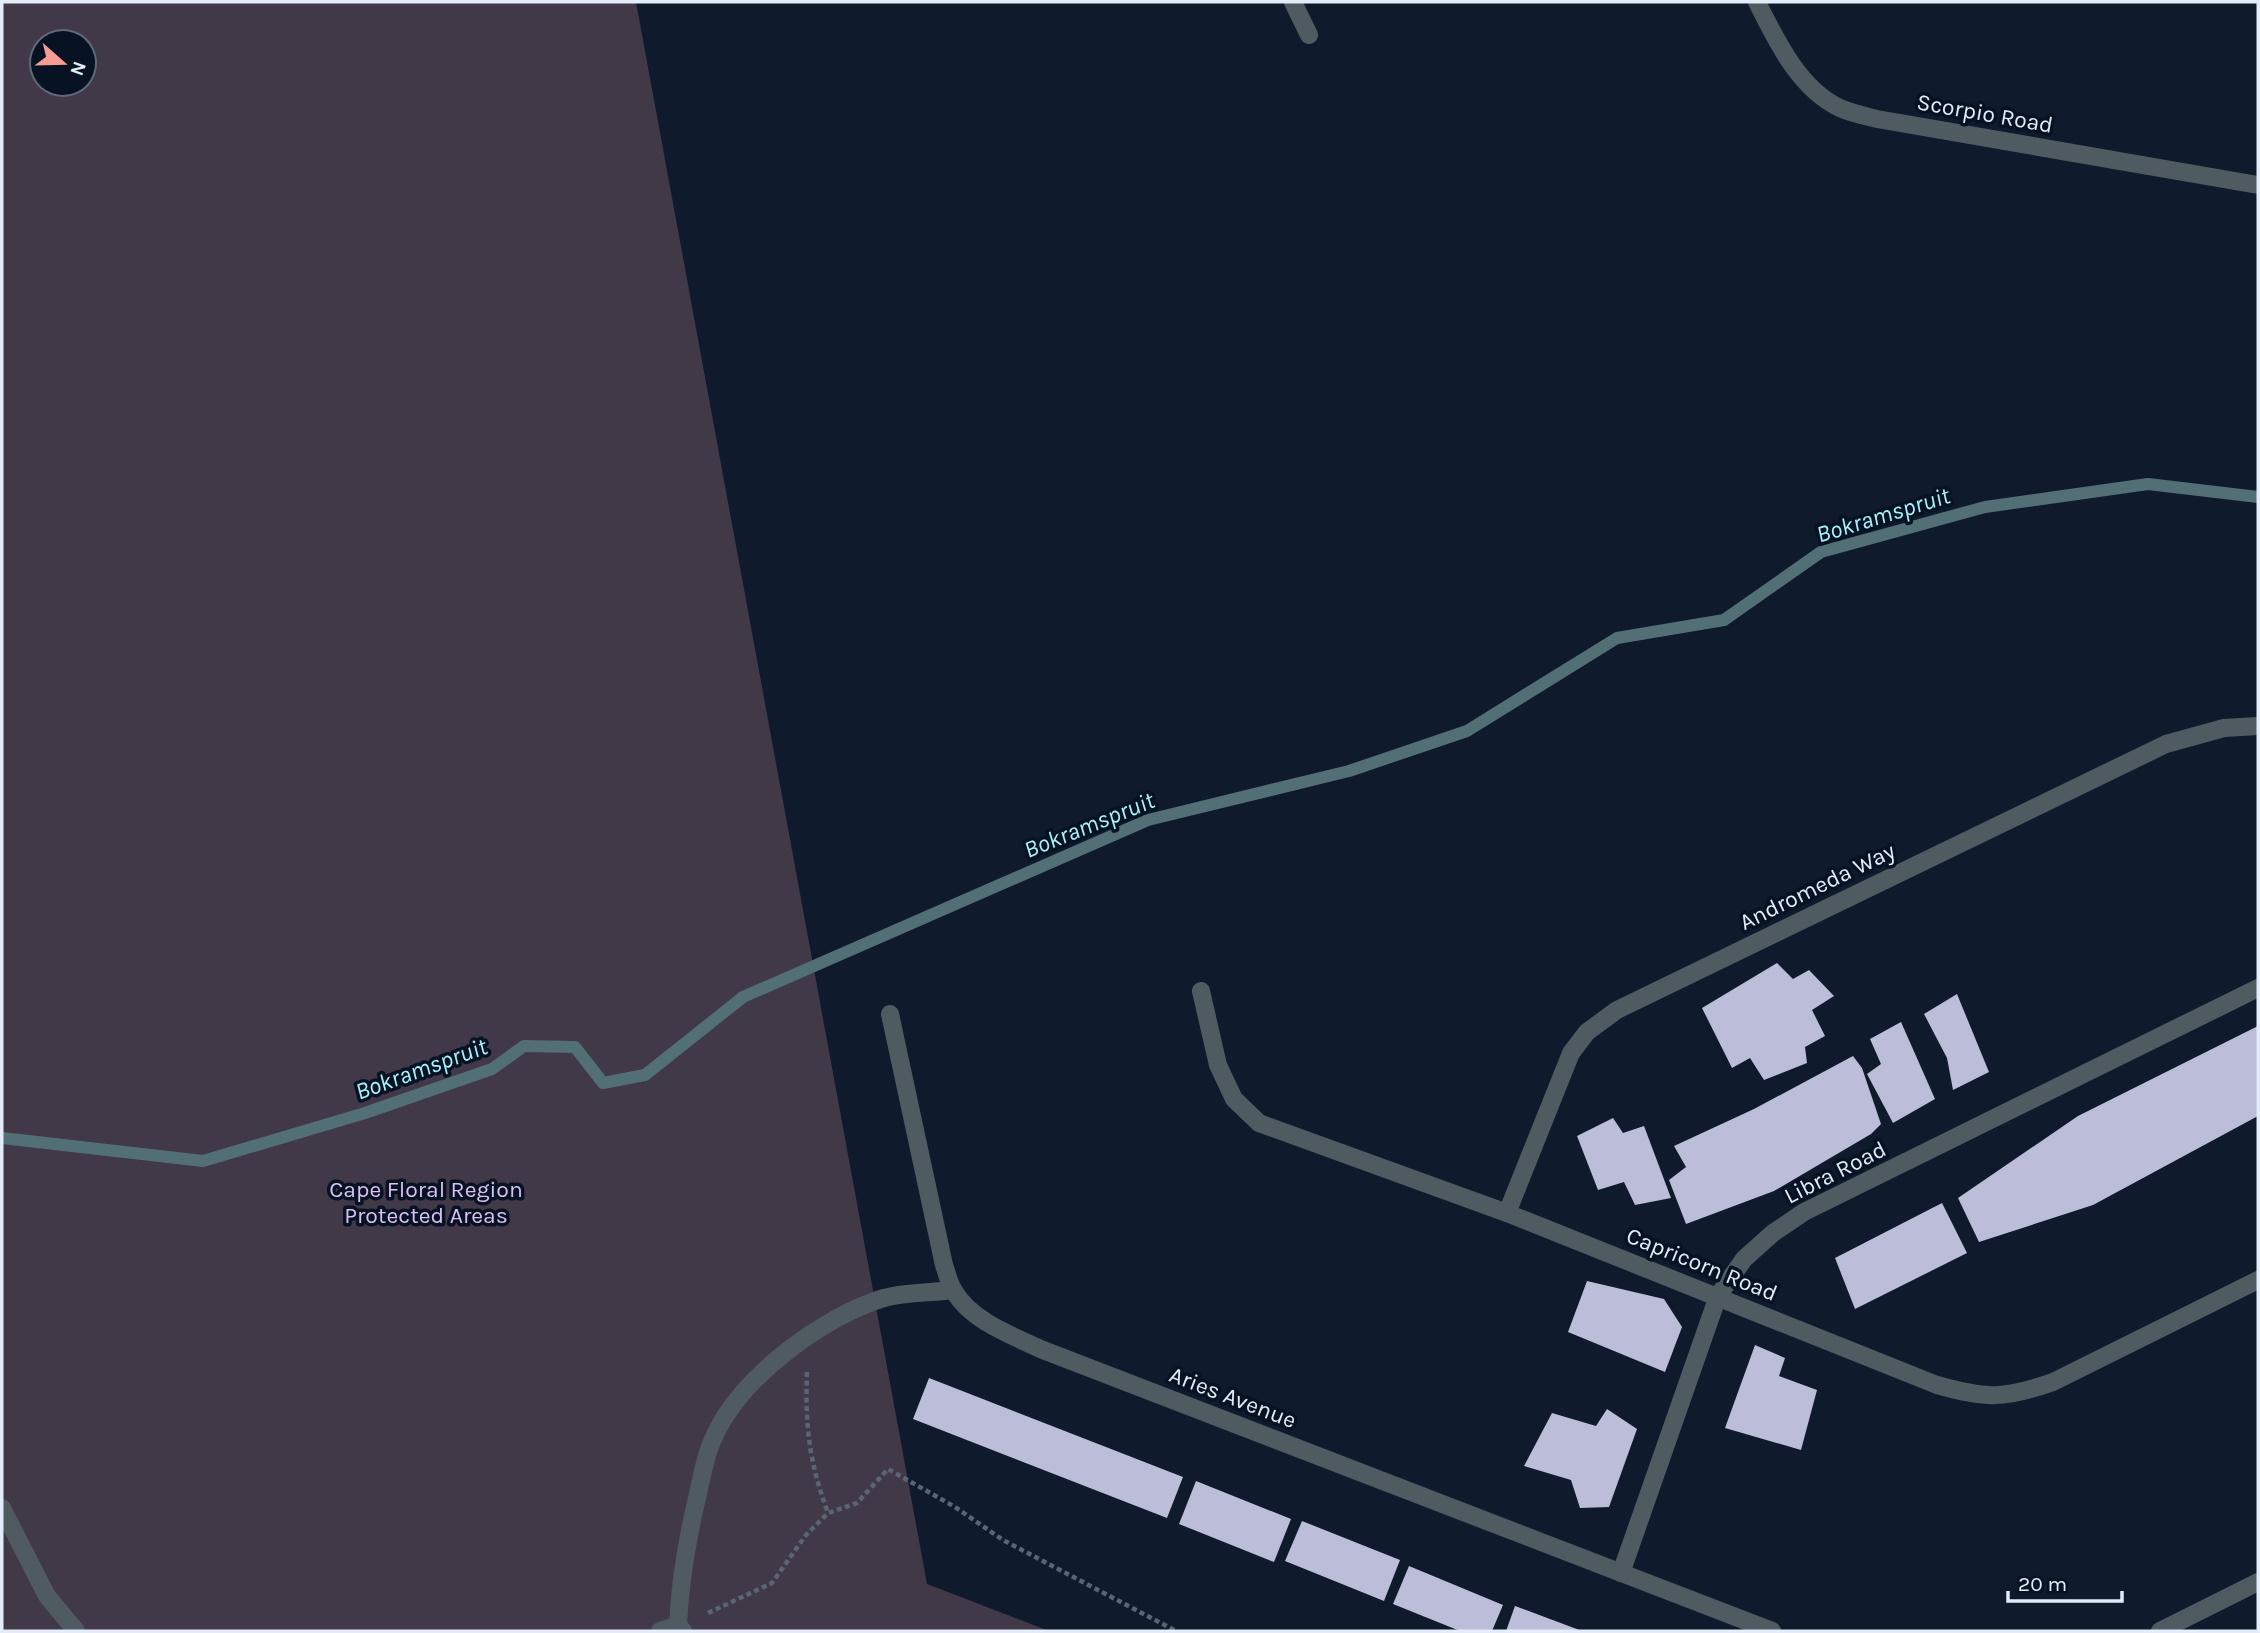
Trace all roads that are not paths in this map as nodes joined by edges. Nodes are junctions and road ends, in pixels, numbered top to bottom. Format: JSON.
{"nodes":[{"id":1,"x":1293,"y":2,"type":"edge"},
{"id":2,"x":1757,"y":2,"type":"edge"},
{"id":3,"x":1309,"y":35,"type":"dead end"},
{"id":4,"x":2258,"y":185,"type":"edge"},
{"id":5,"x":2258,"y":726,"type":"edge"},
{"id":6,"x":2258,"y":988,"type":"edge"},
{"id":7,"x":1201,"y":990,"type":"dead end"},
{"id":8,"x":890,"y":1014,"type":"dead end"},
{"id":9,"x":1507,"y":1213,"type":"junction"},
{"id":10,"x":2258,"y":1280,"type":"edge"},
{"id":11,"x":953,"y":1290,"type":"junction"},
{"id":12,"x":1718,"y":1296,"type":"junction"},
{"id":13,"x":2,"y":1508,"type":"edge"},
{"id":14,"x":1621,"y":1573,"type":"junction"},
{"id":15,"x":2258,"y":1582,"type":"edge"},
{"id":16,"x":680,"y":1629,"type":"edge"},
{"id":17,"x":76,"y":1631,"type":"edge"},
{"id":18,"x":660,"y":1631,"type":"edge"},
{"id":19,"x":1772,"y":1631,"type":"edge"},
{"id":20,"x":2160,"y":1631,"type":"edge"}],
"edges":[{"from":1,"to":3,"type":"street"},
{"from":2,"to":4,"type":"street","name":"Scorpio Road"},
{"from":5,"to":9,"type":"street","name":"Andromeda Way"},
{"from":6,"to":12,"type":"street","name":"Libra Road"},
{"from":7,"to":9,"type":"street","name":"Capricorn Road"},
{"from":8,"to":11,"type":"street","name":"Aries Avenue"},
{"from":9,"to":12,"type":"street","name":"Capricorn Road"},
{"from":10,"to":12,"type":"street","name":"Capricorn Road"},
{"from":11,"to":14,"type":"street","name":"Aries Avenue"},
{"from":11,"to":16,"type":"street"},
{"from":12,"to":14,"type":"street","name":"Libra Road"},
{"from":13,"to":17,"type":"street"},
{"from":14,"to":19,"type":"street","name":"Aries Avenue"},
{"from":15,"to":20,"type":"street"},
{"from":16,"to":18,"type":"street"}]}
